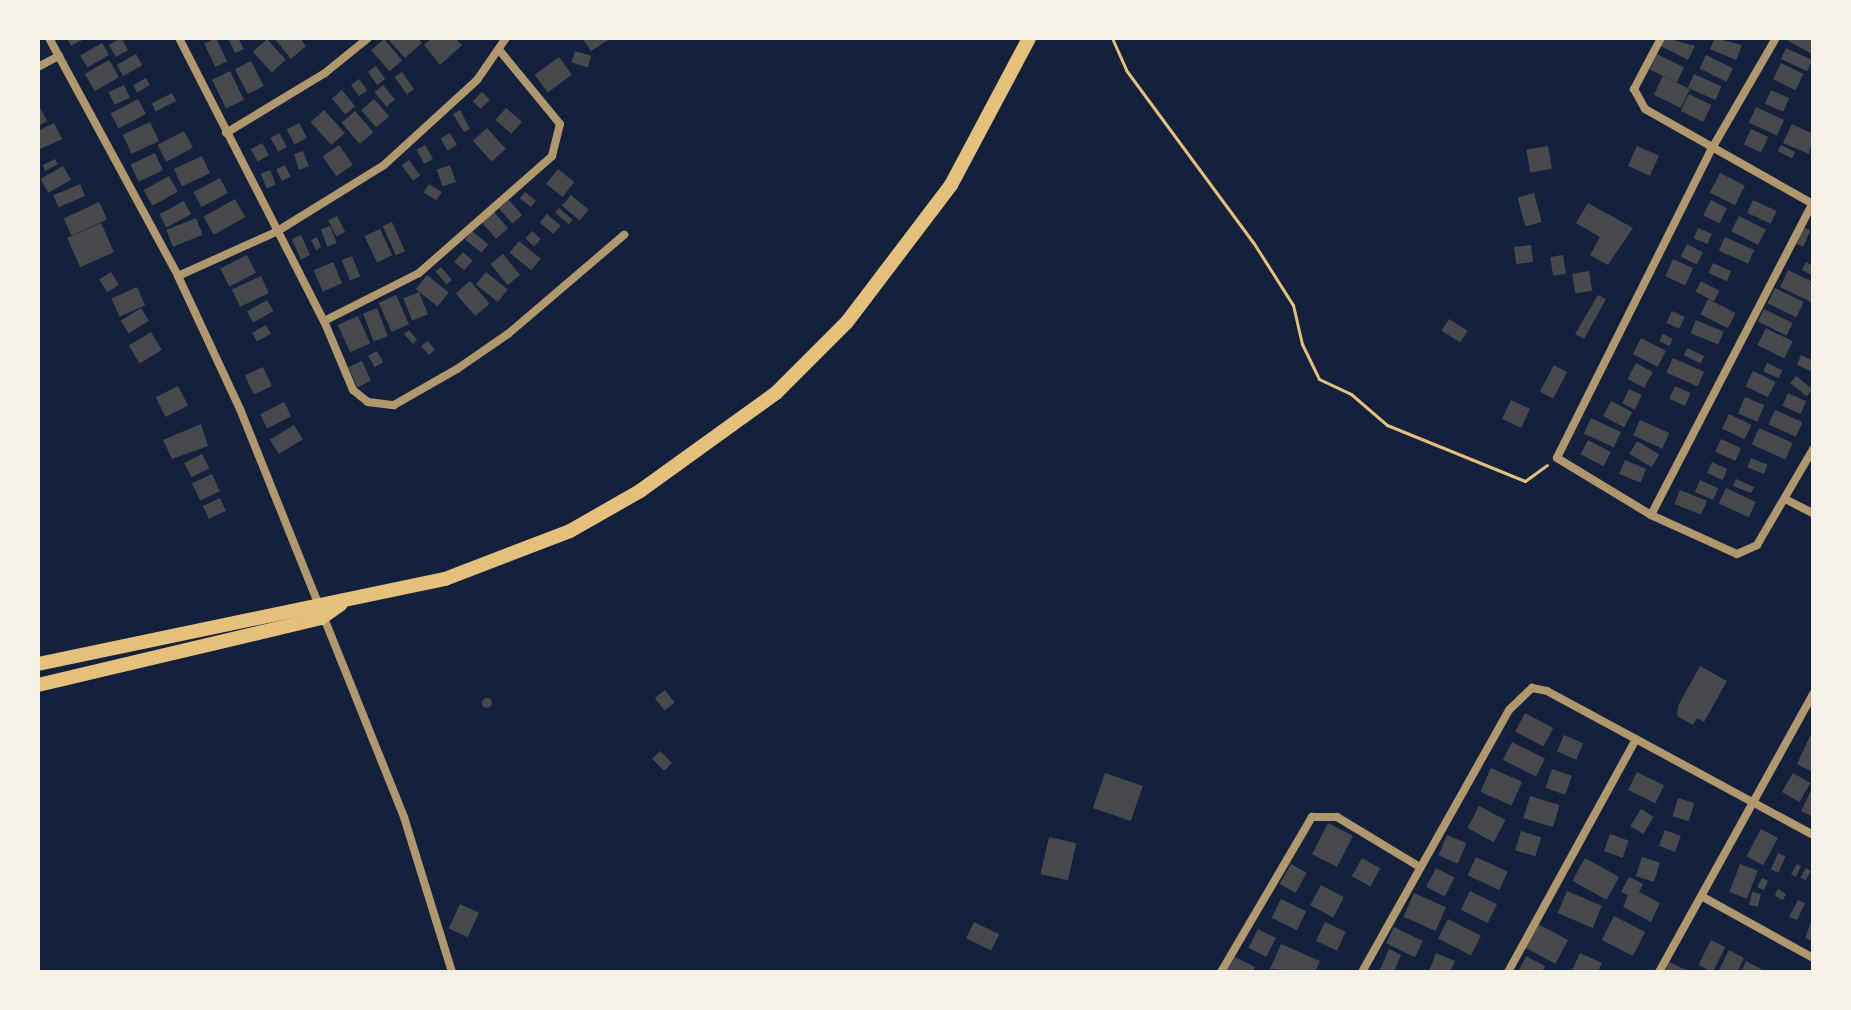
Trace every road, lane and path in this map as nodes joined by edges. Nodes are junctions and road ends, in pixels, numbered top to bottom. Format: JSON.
{"nodes":[{"id":1,"x":49,"y":38,"type":"edge"},
{"id":2,"x":368,"y":38,"type":"edge"},
{"id":3,"x":506,"y":38,"type":"edge"},
{"id":4,"x":1029,"y":38,"type":"edge"},
{"id":5,"x":1112,"y":38,"type":"edge"},
{"id":6,"x":1661,"y":38,"type":"edge"},
{"id":7,"x":1776,"y":38,"type":"edge"},
{"id":8,"x":182,"y":39,"type":"edge"},
{"id":9,"x":500,"y":51,"type":"junction"},
{"id":10,"x":59,"y":56,"type":"junction"},
{"id":11,"x":38,"y":67,"type":"edge"},
{"id":12,"x":226,"y":133,"type":"junction"},
{"id":13,"x":1711,"y":150,"type":"junction"},
{"id":14,"x":1813,"y":203,"type":"edge"},
{"id":15,"x":276,"y":232,"type":"junction"},
{"id":16,"x":624,"y":235,"type":"dead end"},
{"id":17,"x":178,"y":276,"type":"junction"},
{"id":18,"x":324,"y":321,"type":"junction"},
{"id":19,"x":1813,"y":449,"type":"edge"},
{"id":20,"x":1557,"y":458,"type":"junction"},
{"id":21,"x":1787,"y":500,"type":"junction"},
{"id":22,"x":1813,"y":513,"type":"edge"},
{"id":23,"x":1651,"y":515,"type":"junction"},
{"id":24,"x":316,"y":603,"type":"junction"},
{"id":25,"x":341,"y":604,"type":"junction"},
{"id":26,"x":321,"y":618,"type":"junction"},
{"id":27,"x":38,"y":664,"type":"edge"},
{"id":28,"x":38,"y":685,"type":"edge"},
{"id":29,"x":1813,"y":694,"type":"edge"},
{"id":30,"x":1810,"y":705,"type":"edge"},
{"id":31,"x":1636,"y":739,"type":"junction"},
{"id":32,"x":1755,"y":803,"type":"junction"},
{"id":33,"x":1813,"y":835,"type":"edge"},
{"id":34,"x":1420,"y":867,"type":"junction"},
{"id":35,"x":1703,"y":897,"type":"junction"},
{"id":36,"x":1813,"y":958,"type":"edge"},
{"id":37,"x":452,"y":972,"type":"edge"},
{"id":38,"x":1221,"y":972,"type":"edge"},
{"id":39,"x":1362,"y":972,"type":"edge"},
{"id":40,"x":1508,"y":972,"type":"edge"},
{"id":41,"x":1659,"y":972,"type":"edge"}],
"edges":[{"from":1,"to":10,"type":"street"},
{"from":2,"to":12,"type":"street"},
{"from":3,"to":9,"type":"street"},
{"from":4,"to":25,"type":"main road"},
{"from":5,"to":20,"type":"path"},
{"from":6,"to":13,"type":"street"},
{"from":7,"to":13,"type":"street"},
{"from":8,"to":12,"type":"street"},
{"from":9,"to":15,"type":"street"},
{"from":9,"to":18,"type":"street"},
{"from":10,"to":11,"type":"street"},
{"from":10,"to":17,"type":"street"},
{"from":12,"to":15,"type":"street"},
{"from":13,"to":14,"type":"street"},
{"from":13,"to":20,"type":"street"},
{"from":14,"to":23,"type":"street"},
{"from":15,"to":17,"type":"street"},
{"from":15,"to":18,"type":"street"},
{"from":16,"to":18,"type":"street"},
{"from":17,"to":24,"type":"street"},
{"from":19,"to":21,"type":"street"},
{"from":20,"to":23,"type":"street"},
{"from":21,"to":22,"type":"street"},
{"from":21,"to":23,"type":"street"},
{"from":24,"to":25,"type":"main road"},
{"from":24,"to":26,"type":"street"},
{"from":24,"to":27,"type":"main road"},
{"from":25,"to":26,"type":"main road"},
{"from":26,"to":28,"type":"main road"},
{"from":26,"to":37,"type":"street"},
{"from":29,"to":30,"type":"street"},
{"from":30,"to":32,"type":"street"},
{"from":31,"to":32,"type":"street"},
{"from":31,"to":34,"type":"street"},
{"from":31,"to":40,"type":"street"},
{"from":32,"to":33,"type":"street"},
{"from":32,"to":35,"type":"street"},
{"from":34,"to":38,"type":"street"},
{"from":34,"to":39,"type":"street"},
{"from":35,"to":36,"type":"street"},
{"from":35,"to":41,"type":"street"}]}
